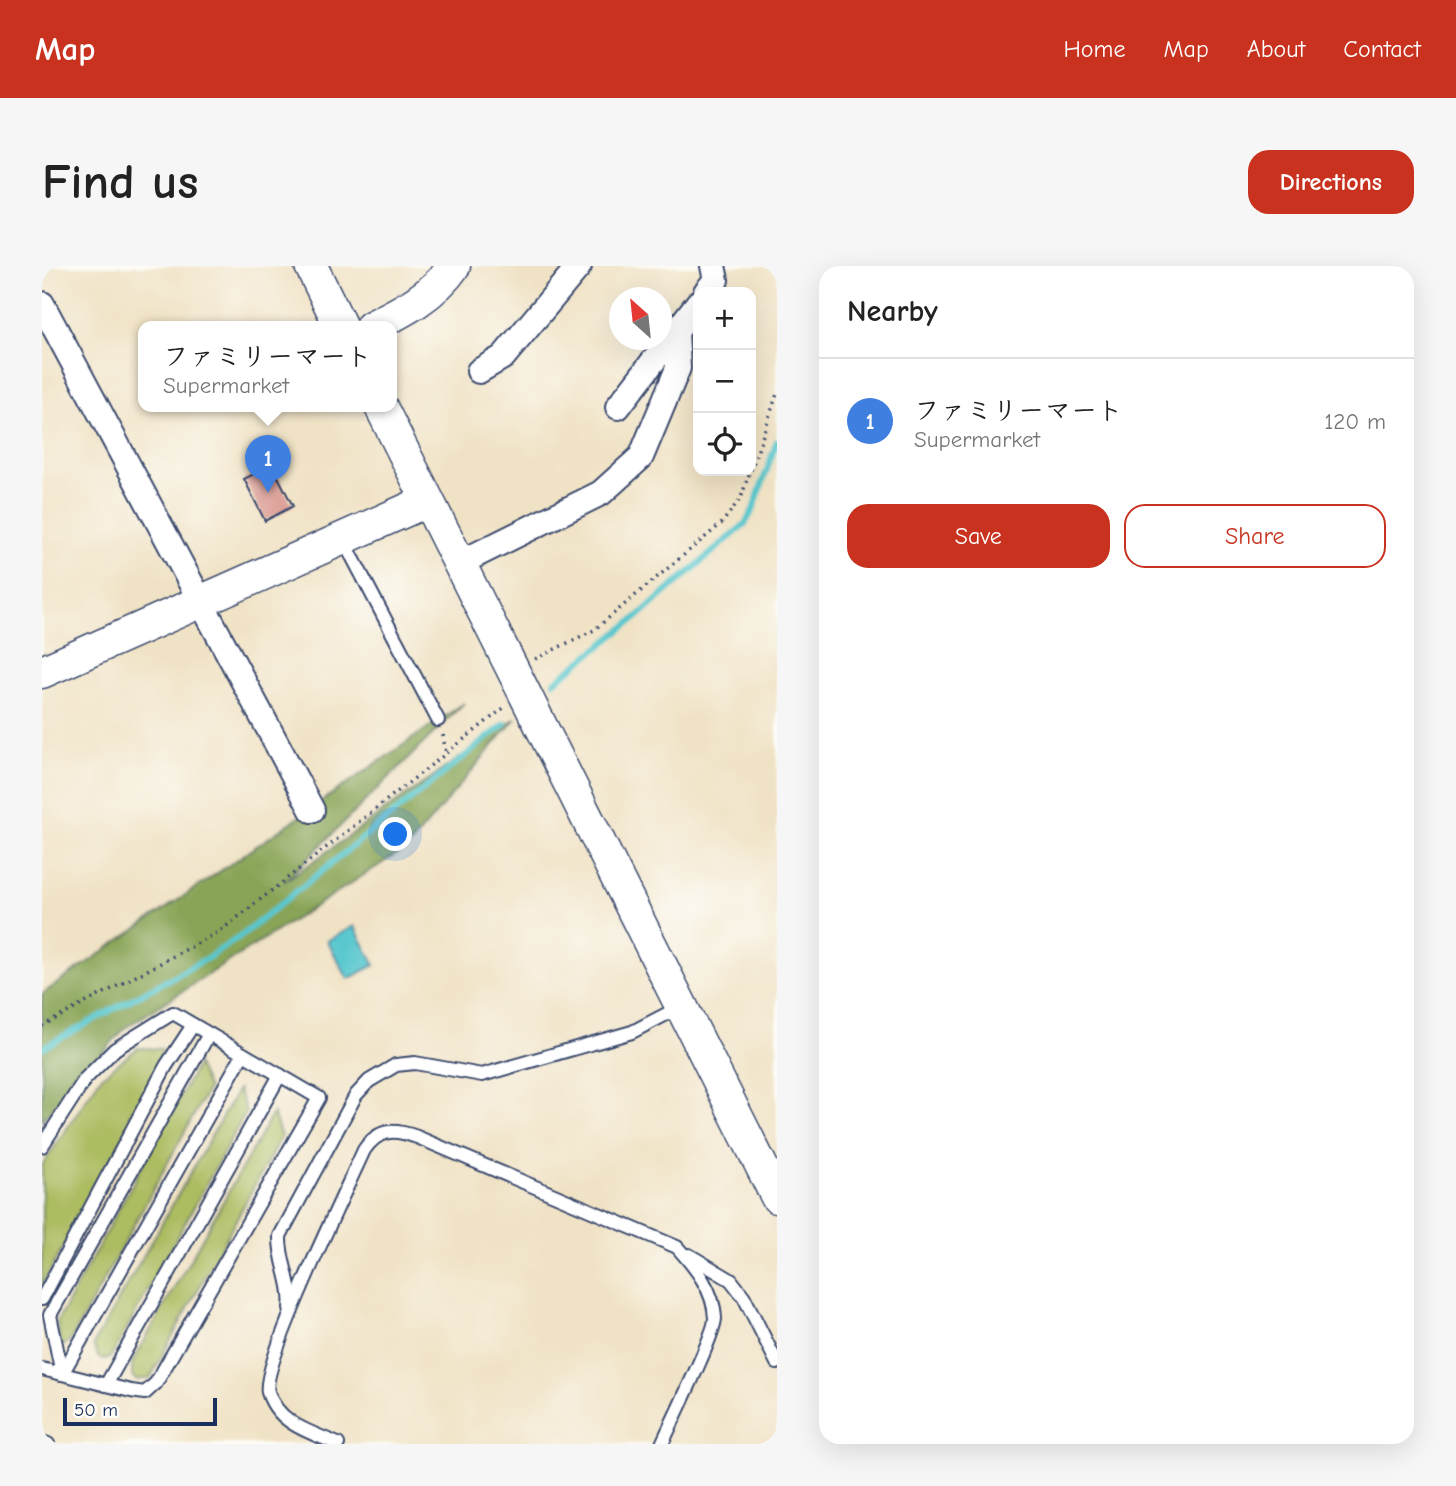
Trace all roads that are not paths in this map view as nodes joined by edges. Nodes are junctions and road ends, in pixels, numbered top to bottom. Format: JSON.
{"nodes":[{"id":1,"x":311,"y":266,"type":"edge"},
{"id":2,"x":454,"y":266,"type":"edge"},
{"id":3,"x":579,"y":266,"type":"edge"},
{"id":4,"x":713,"y":266,"type":"edge"},
{"id":5,"x":710,"y":287,"type":"edge"},
{"id":6,"x":42,"y":304,"type":"edge"},
{"id":7,"x":693,"y":310,"type":"edge"},
{"id":8,"x":338,"y":321,"type":"edge"},
{"id":9,"x":383,"y":321,"type":"edge"},
{"id":10,"x":676,"y":332,"type":"junction"},
{"id":11,"x":480,"y":371,"type":"dead end"},
{"id":12,"x":618,"y":407,"type":"dead end"},
{"id":13,"x":383,"y":412,"type":"edge"},
{"id":14,"x":427,"y":501,"type":"junction"},
{"id":15,"x":343,"y":538,"type":"junction"},
{"id":16,"x":460,"y":563,"type":"junction"},
{"id":17,"x":202,"y":601,"type":"junction"},
{"id":18,"x":42,"y":672,"type":"edge"},
{"id":19,"x":438,"y":720,"type":"dead end"},
{"id":20,"x":312,"y":810,"type":"dead end"},
{"id":21,"x":682,"y":1006,"type":"junction"},
{"id":22,"x":193,"y":1025,"type":"junction"},
{"id":23,"x":209,"y":1034,"type":"junction"},
{"id":24,"x":243,"y":1054,"type":"junction"},
{"id":25,"x":279,"y":1076,"type":"junction"},
{"id":26,"x":42,"y":1146,"type":"edge"},
{"id":27,"x":777,"y":1197,"type":"edge"},
{"id":28,"x":677,"y":1247,"type":"junction"},
{"id":29,"x":42,"y":1298,"type":"edge"},
{"id":30,"x":289,"y":1318,"type":"junction"},
{"id":31,"x":777,"y":1363,"type":"edge"},
{"id":32,"x":42,"y":1369,"type":"edge"},
{"id":33,"x":62,"y":1374,"type":"junction"},
{"id":34,"x":106,"y":1385,"type":"junction"},
{"id":35,"x":42,"y":1442,"type":"edge"},
{"id":36,"x":48,"y":1444,"type":"edge"},
{"id":37,"x":338,"y":1444,"type":"edge"},
{"id":38,"x":663,"y":1444,"type":"edge"}],
"edges":[{"from":1,"to":8,"type":"street"},
{"from":2,"to":9,"type":"street"},
{"from":3,"to":11,"type":"street"},
{"from":4,"to":5,"type":"street"},
{"from":6,"to":17,"type":"street"},
{"from":7,"to":10,"type":"street"},
{"from":10,"to":12,"type":"street"},
{"from":10,"to":16,"type":"street"},
{"from":13,"to":14,"type":"street"},
{"from":14,"to":15,"type":"street"},
{"from":14,"to":16,"type":"street"},
{"from":15,"to":17,"type":"street"},
{"from":15,"to":19,"type":"lane"},
{"from":16,"to":21,"type":"street"},
{"from":17,"to":18,"type":"street"},
{"from":17,"to":20,"type":"street"},
{"from":21,"to":27,"type":"street"},
{"from":21,"to":30,"type":"lane"},
{"from":22,"to":23,"type":"lane"},
{"from":22,"to":26,"type":"lane"},
{"from":22,"to":29,"type":"lane"},
{"from":23,"to":24,"type":"lane"},
{"from":23,"to":33,"type":"lane"},
{"from":24,"to":25,"type":"lane"},
{"from":24,"to":33,"type":"lane"},
{"from":25,"to":34,"type":"lane"},
{"from":25,"to":34,"type":"lane"},
{"from":28,"to":30,"type":"lane"},
{"from":28,"to":31,"type":"lane"},
{"from":28,"to":38,"type":"lane"},
{"from":30,"to":37,"type":"lane"},
{"from":32,"to":33,"type":"lane"},
{"from":33,"to":34,"type":"lane"},
{"from":35,"to":36,"type":"lane"}]}
